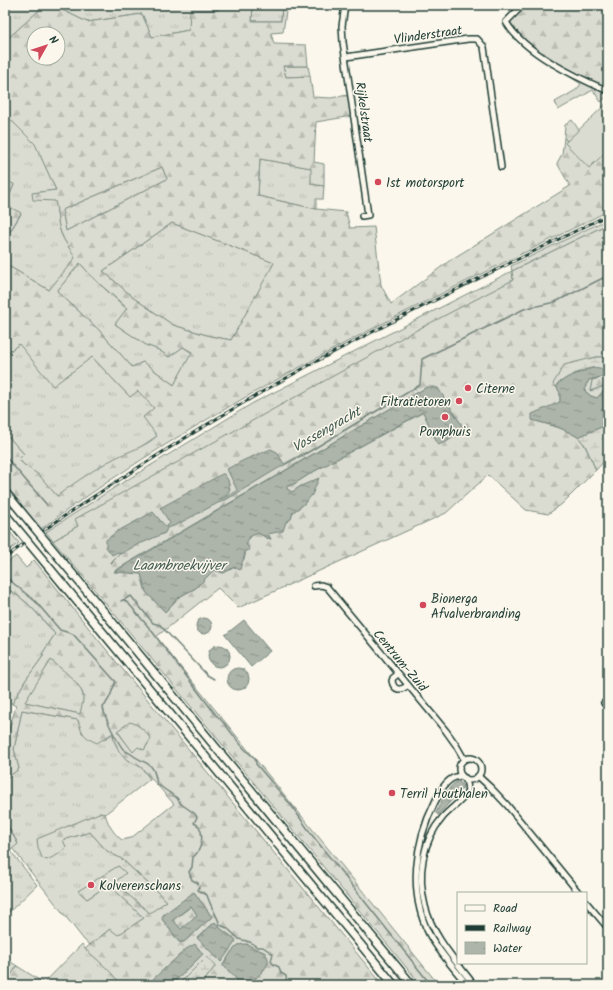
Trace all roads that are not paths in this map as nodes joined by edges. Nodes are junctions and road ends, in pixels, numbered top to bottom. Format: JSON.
{"nodes":[{"id":1,"x":345,"y":5,"type":"edge"},
{"id":2,"x":521,"y":5,"type":"edge"},
{"id":3,"x":346,"y":57,"type":"junction"},
{"id":4,"x":608,"y":91,"type":"edge"},
{"id":5,"x":501,"y":167,"type":"dead end"},
{"id":6,"x":362,"y":216,"type":"dead end"},
{"id":7,"x":5,"y":492,"type":"edge"},
{"id":8,"x":5,"y":514,"type":"edge"},
{"id":9,"x":314,"y":586,"type":"dead end"},
{"id":10,"x":398,"y":674,"type":"junction"},
{"id":11,"x":408,"y":685,"type":"junction"},
{"id":12,"x":604,"y":703,"type":"dead end"},
{"id":13,"x":608,"y":708,"type":"edge"},
{"id":14,"x":464,"y":759,"type":"junction"},
{"id":15,"x":478,"y":776,"type":"junction"},
{"id":16,"x":463,"y":777,"type":"junction"},
{"id":17,"x":578,"y":892,"type":"edge"},
{"id":18,"x":587,"y":903,"type":"edge"},
{"id":19,"x":608,"y":928,"type":"edge"},
{"id":20,"x":457,"y":963,"type":"edge"},
{"id":21,"x":458,"y":964,"type":"edge"},
{"id":22,"x":394,"y":985,"type":"edge"},
{"id":23,"x":412,"y":985,"type":"edge"},
{"id":24,"x":467,"y":985,"type":"edge"},
{"id":25,"x":474,"y":985,"type":"edge"}],
"edges":[{"from":1,"to":3,"type":"street","name":"Rijkelstraat"},
{"from":2,"to":4,"type":"street"},
{"from":3,"to":5,"type":"street","name":"Vlinderstraat"},
{"from":3,"to":6,"type":"street","name":"Rijkelstraat"},
{"from":7,"to":23,"type":"highway"},
{"from":8,"to":22,"type":"highway"},
{"from":9,"to":10,"type":"street","name":"Centrum-Zuid"},
{"from":10,"to":11,"type":"street","name":"Centrum-Zuid"},
{"from":10,"to":11,"type":"street"},
{"from":11,"to":14,"type":"street","name":"Centrum-Zuid"},
{"from":12,"to":13,"type":"street"},
{"from":14,"to":15,"type":"street"},
{"from":14,"to":16,"type":"street"},
{"from":15,"to":16,"type":"street"},
{"from":15,"to":17,"type":"street"},
{"from":16,"to":20,"type":"street"},
{"from":16,"to":24,"type":"street"},
{"from":18,"to":19,"type":"street"},
{"from":21,"to":25,"type":"street"}]}
